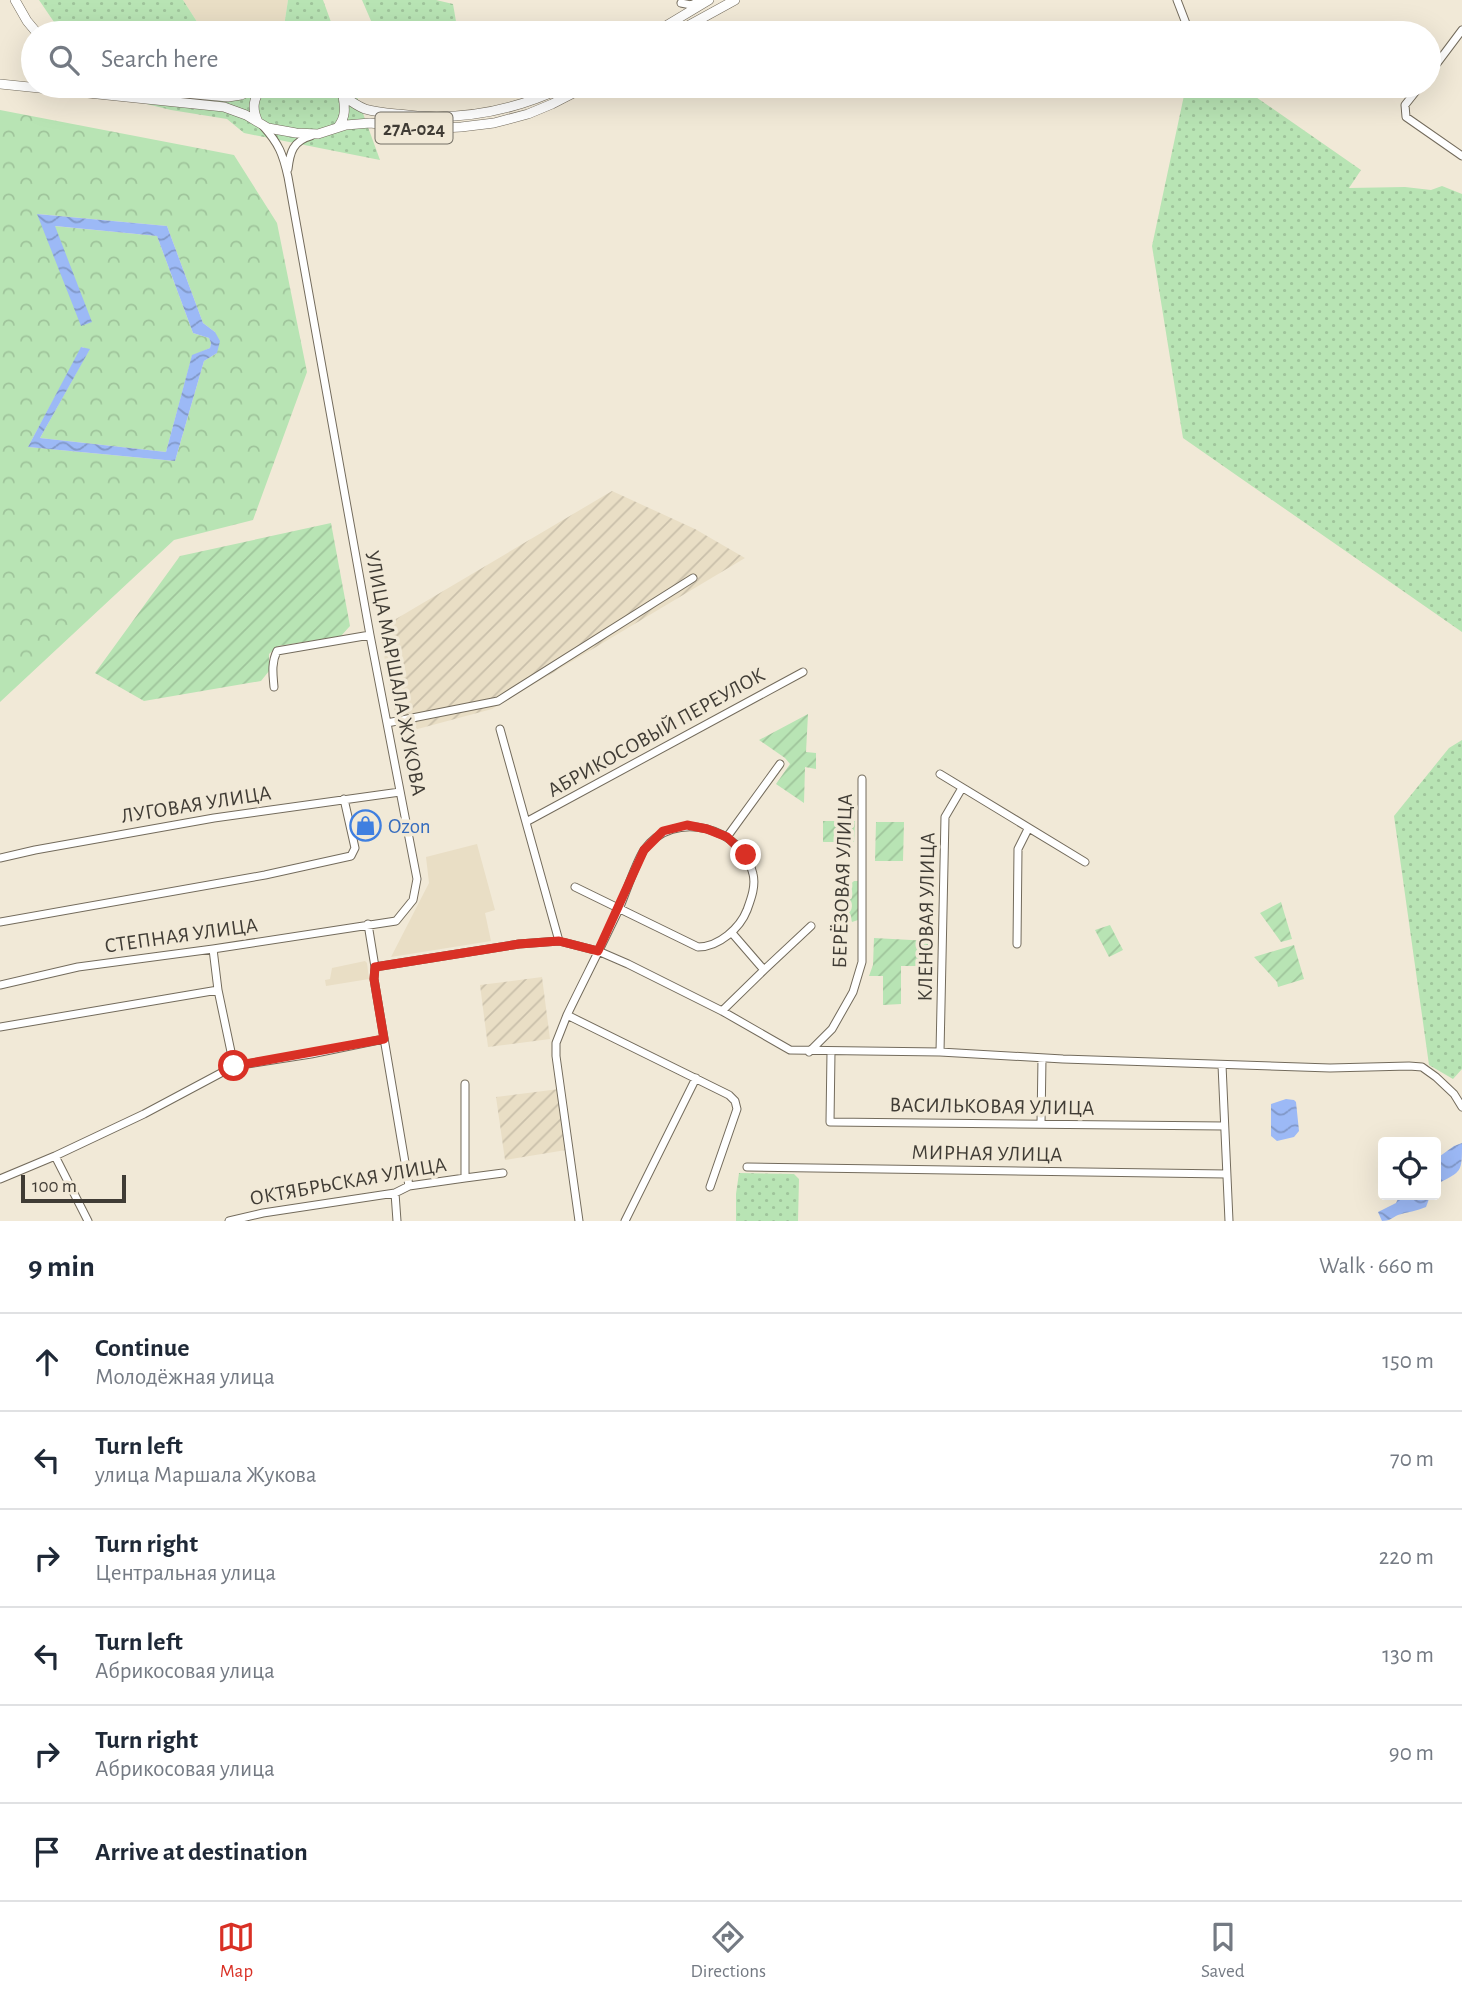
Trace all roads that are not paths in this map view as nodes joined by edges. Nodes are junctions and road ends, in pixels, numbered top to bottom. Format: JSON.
{"nodes":[{"id":1,"x":15,"y":0,"type":"edge"},
{"id":2,"x":701,"y":0,"type":"edge"},
{"id":3,"x":709,"y":0,"type":"edge"},
{"id":4,"x":735,"y":0,"type":"edge"},
{"id":5,"x":1177,"y":0,"type":"edge"},
{"id":6,"x":681,"y":2,"type":"edge"},
{"id":7,"x":678,"y":19,"type":"junction"},
{"id":8,"x":29,"y":21,"type":"edge"},
{"id":9,"x":675,"y":21,"type":"edge"},
{"id":10,"x":697,"y":21,"type":"edge"},
{"id":11,"x":1185,"y":21,"type":"edge"},
{"id":12,"x":1462,"y":30,"type":"edge"},
{"id":13,"x":1459,"y":40,"type":"edge"},
{"id":14,"x":1441,"y":60,"type":"edge"},
{"id":15,"x":0,"y":84,"type":"edge"},
{"id":16,"x":21,"y":86,"type":"edge"},
{"id":17,"x":136,"y":98,"type":"edge"},
{"id":18,"x":255,"y":98,"type":"edge"},
{"id":19,"x":343,"y":98,"type":"edge"},
{"id":20,"x":346,"y":98,"type":"edge"},
{"id":21,"x":537,"y":98,"type":"edge"},
{"id":22,"x":564,"y":98,"type":"edge"},
{"id":23,"x":1411,"y":98,"type":"edge"},
{"id":24,"x":260,"y":124,"type":"junction"},
{"id":25,"x":335,"y":129,"type":"junction"},
{"id":26,"x":317,"y":134,"type":"junction"},
{"id":27,"x":1462,"y":156,"type":"edge"},
{"id":28,"x":288,"y":177,"type":"junction"},
{"id":29,"x":693,"y":578,"type":"dead end"},
{"id":30,"x":370,"y":635,"type":"junction"},
{"id":31,"x":803,"y":672,"type":"dead end"},
{"id":32,"x":274,"y":687,"type":"dead end"},
{"id":33,"x":387,"y":723,"type":"junction"},
{"id":34,"x":500,"y":729,"type":"dead end"},
{"id":35,"x":780,"y":764,"type":"dead end"},
{"id":36,"x":940,"y":774,"type":"dead end"},
{"id":37,"x":862,"y":779,"type":"dead end"},
{"id":38,"x":962,"y":788,"type":"junction"},
{"id":39,"x":400,"y":792,"type":"junction"},
{"id":40,"x":344,"y":799,"type":"junction"},
{"id":41,"x":526,"y":822,"type":"junction"},
{"id":42,"x":1028,"y":829,"type":"junction"},
{"id":43,"x":727,"y":837,"type":"junction"},
{"id":44,"x":0,"y":858,"type":"edge"},
{"id":45,"x":1085,"y":862,"type":"dead end"},
{"id":46,"x":575,"y":887,"type":"dead end"},
{"id":47,"x":619,"y":908,"type":"junction"},
{"id":48,"x":0,"y":922,"type":"edge"},
{"id":49,"x":368,"y":924,"type":"junction"},
{"id":50,"x":811,"y":926,"type":"dead end"},
{"id":51,"x":732,"y":933,"type":"junction"},
{"id":52,"x":559,"y":941,"type":"junction"},
{"id":53,"x":1017,"y":944,"type":"dead end"},
{"id":54,"x":213,"y":949,"type":"junction"},
{"id":55,"x":598,"y":951,"type":"junction"},
{"id":56,"x":375,"y":967,"type":"junction"},
{"id":57,"x":764,"y":970,"type":"junction"},
{"id":58,"x":0,"y":985,"type":"edge"},
{"id":59,"x":218,"y":990,"type":"junction"},
{"id":60,"x":722,"y":1011,"type":"junction"},
{"id":61,"x":567,"y":1016,"type":"junction"},
{"id":62,"x":0,"y":1027,"type":"edge"},
{"id":63,"x":384,"y":1039,"type":"junction"},
{"id":64,"x":809,"y":1052,"type":"junction"},
{"id":65,"x":831,"y":1052,"type":"junction"},
{"id":66,"x":940,"y":1052,"type":"junction"},
{"id":67,"x":1042,"y":1058,"type":"junction"},
{"id":68,"x":1222,"y":1065,"type":"junction"},
{"id":69,"x":234,"y":1066,"type":"junction"},
{"id":70,"x":696,"y":1079,"type":"junction"},
{"id":71,"x":465,"y":1084,"type":"dead end"},
{"id":72,"x":1462,"y":1107,"type":"edge"},
{"id":73,"x":1041,"y":1125,"type":"junction"},
{"id":74,"x":1224,"y":1126,"type":"junction"},
{"id":75,"x":55,"y":1156,"type":"junction"},
{"id":76,"x":747,"y":1167,"type":"dead end"},
{"id":77,"x":503,"y":1173,"type":"dead end"},
{"id":78,"x":1226,"y":1174,"type":"junction"},
{"id":79,"x":465,"y":1178,"type":"junction"},
{"id":80,"x":0,"y":1179,"type":"edge"},
{"id":81,"x":409,"y":1186,"type":"junction"},
{"id":82,"x":710,"y":1187,"type":"dead end"},
{"id":83,"x":395,"y":1193,"type":"junction"},
{"id":84,"x":88,"y":1221,"type":"edge"},
{"id":85,"x":229,"y":1221,"type":"edge"},
{"id":86,"x":397,"y":1221,"type":"edge"},
{"id":87,"x":579,"y":1221,"type":"edge"},
{"id":88,"x":625,"y":1221,"type":"edge"},
{"id":89,"x":1229,"y":1221,"type":"edge"}],
"edges":[{"from":1,"to":8,"type":"main road"},
{"from":2,"to":6,"type":"street"},
{"from":3,"to":7,"type":"main road"},
{"from":4,"to":10,"type":"main road"},
{"from":5,"to":11,"type":"street"},
{"from":6,"to":7,"type":"street"},
{"from":7,"to":9,"type":"main road"},
{"from":12,"to":13,"type":"street"},
{"from":13,"to":14,"type":"street"},
{"from":15,"to":16,"type":"main road","number":"27А-024"},
{"from":17,"to":24,"type":"main road","number":"27А-024"},
{"from":18,"to":24,"type":"main road"},
{"from":19,"to":25,"type":"main road","number":"27А-024"},
{"from":20,"to":21,"type":"main road","number":"27А-024"},
{"from":22,"to":25,"type":"main road","number":"27А-024"},
{"from":23,"to":27,"type":"street"},
{"from":24,"to":26,"type":"main road","number":"27А-024"},
{"from":24,"to":28,"type":"street","name":"УЛИЦА МАРШАЛА ЖУКОВА"},
{"from":25,"to":26,"type":"main road","number":"27А-024"},
{"from":26,"to":28,"type":"street","name":"УЛИЦА МАРШАЛА ЖУКОВА"},
{"from":28,"to":30,"type":"street","name":"УЛИЦА МАРШАЛА ЖУКОВА"},
{"from":29,"to":33,"type":"street"},
{"from":30,"to":32,"type":"street"},
{"from":30,"to":33,"type":"street","name":"УЛИЦА МАРШАЛА ЖУКОВА"},
{"from":31,"to":41,"type":"street","name":"АБРИКОСОВЫЙ ПЕРЕУЛОК"},
{"from":33,"to":39,"type":"street","name":"УЛИЦА МАРШАЛА ЖУКОВА"},
{"from":34,"to":41,"type":"street"},
{"from":35,"to":43,"type":"street"},
{"from":36,"to":38,"type":"street"},
{"from":37,"to":64,"type":"street","name":"БЕРЁЗОВАЯ УЛИЦА"},
{"from":38,"to":42,"type":"street"},
{"from":38,"to":66,"type":"street","name":"КЛЕНОВАЯ УЛИЦА"},
{"from":39,"to":40,"type":"street","name":"ЛУГОВАЯ УЛИЦА"},
{"from":39,"to":49,"type":"street","name":"УЛИЦА МАРШАЛА ЖУКОВА"},
{"from":40,"to":44,"type":"street","name":"ЛУГОВАЯ УЛИЦА"},
{"from":40,"to":48,"type":"street"},
{"from":41,"to":52,"type":"street"},
{"from":42,"to":45,"type":"street"},
{"from":42,"to":53,"type":"street"},
{"from":43,"to":47,"type":"street"},
{"from":43,"to":51,"type":"street"},
{"from":46,"to":47,"type":"street"},
{"from":47,"to":51,"type":"street"},
{"from":47,"to":55,"type":"street"},
{"from":49,"to":54,"type":"street","name":"СТЕПНАЯ УЛИЦА"},
{"from":49,"to":56,"type":"street"},
{"from":50,"to":57,"type":"street"},
{"from":51,"to":57,"type":"street"},
{"from":52,"to":55,"type":"street"},
{"from":52,"to":56,"type":"street"},
{"from":54,"to":58,"type":"street","name":"СТЕПНАЯ УЛИЦА"},
{"from":54,"to":59,"type":"street"},
{"from":55,"to":60,"type":"street"},
{"from":55,"to":61,"type":"street"},
{"from":56,"to":63,"type":"street"},
{"from":57,"to":60,"type":"street"},
{"from":59,"to":62,"type":"street"},
{"from":59,"to":69,"type":"street"},
{"from":60,"to":64,"type":"street"},
{"from":61,"to":70,"type":"street"},
{"from":61,"to":87,"type":"street"},
{"from":63,"to":69,"type":"street"},
{"from":63,"to":81,"type":"street"},
{"from":64,"to":65,"type":"street"},
{"from":65,"to":66,"type":"street"},
{"from":65,"to":73,"type":"street","name":"ВАСИЛЬКОВАЯ УЛИЦА"},
{"from":66,"to":67,"type":"street"},
{"from":67,"to":68,"type":"street"},
{"from":67,"to":73,"type":"street"},
{"from":68,"to":72,"type":"street"},
{"from":68,"to":74,"type":"street"},
{"from":69,"to":75,"type":"street"},
{"from":70,"to":82,"type":"street"},
{"from":70,"to":88,"type":"street"},
{"from":71,"to":79,"type":"street","name":"ОКТЯБРЬСКАЯ УЛИЦА"},
{"from":73,"to":74,"type":"street","name":"ВАСИЛЬКОВАЯ УЛИЦА"},
{"from":74,"to":78,"type":"street"},
{"from":75,"to":80,"type":"street"},
{"from":75,"to":84,"type":"street"},
{"from":76,"to":78,"type":"street","name":"МИРНАЯ УЛИЦА"},
{"from":77,"to":79,"type":"street"},
{"from":78,"to":89,"type":"street"},
{"from":79,"to":81,"type":"street","name":"ОКТЯБРЬСКАЯ УЛИЦА"},
{"from":81,"to":83,"type":"street","name":"ОКТЯБРЬСКАЯ УЛИЦА"},
{"from":83,"to":85,"type":"street","name":"ОКТЯБРЬСКАЯ УЛИЦА"},
{"from":83,"to":86,"type":"street"}]}
